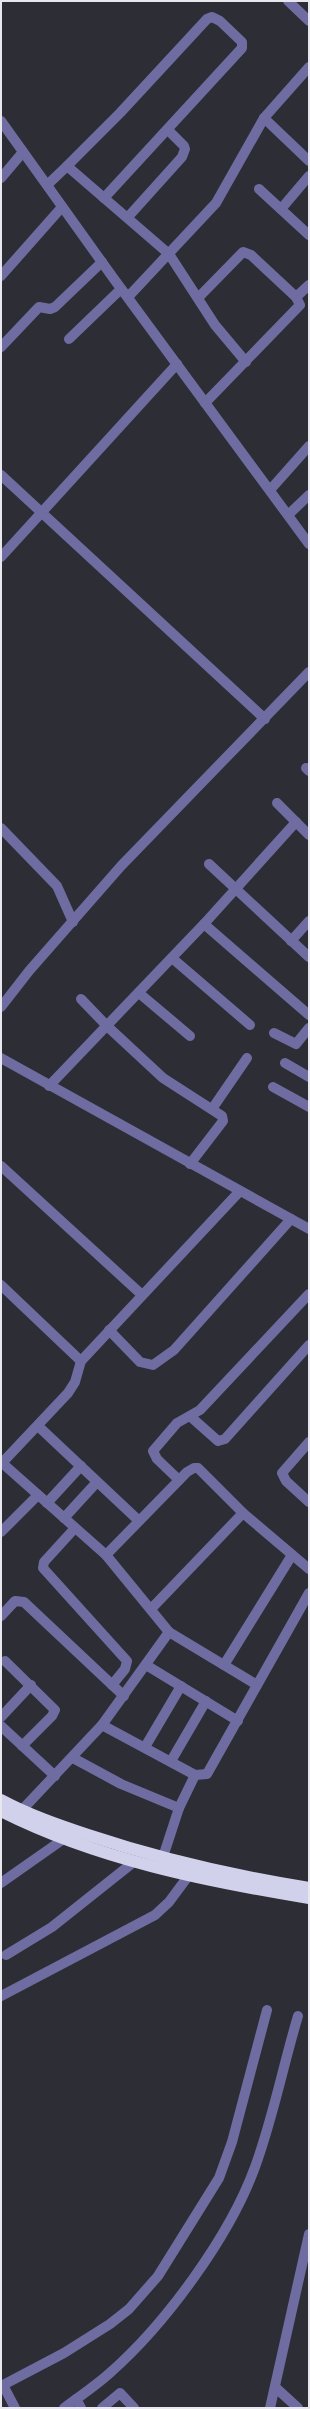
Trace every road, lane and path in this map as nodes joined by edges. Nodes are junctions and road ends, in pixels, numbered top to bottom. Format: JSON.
{"nodes":[{"id":1,"x":288,"y":1,"type":"edge"},
{"id":2,"x":309,"y":21,"type":"edge"},
{"id":3,"x":309,"y":67,"type":"edge"},
{"id":4,"x":264,"y":118,"type":"junction"},
{"id":5,"x":1,"y":121,"type":"edge"},
{"id":6,"x":168,"y":130,"type":"junction"},
{"id":7,"x":23,"y":152,"type":"junction"},
{"id":8,"x":309,"y":161,"type":"edge"},
{"id":9,"x":67,"y":166,"type":"junction"},
{"id":10,"x":309,"y":176,"type":"edge"},
{"id":11,"x":1,"y":178,"type":"edge"},
{"id":12,"x":47,"y":185,"type":"junction"},
{"id":13,"x":259,"y":189,"type":"dead end"},
{"id":14,"x":104,"y":198,"type":"junction"},
{"id":15,"x":62,"y":207,"type":"junction"},
{"id":16,"x":281,"y":210,"type":"junction"},
{"id":17,"x":128,"y":217,"type":"junction"},
{"id":18,"x":309,"y":236,"type":"edge"},
{"id":19,"x":169,"y":254,"type":"junction"},
{"id":20,"x":102,"y":262,"type":"junction"},
{"id":21,"x":1,"y":276,"type":"edge"},
{"id":22,"x":309,"y":285,"type":"edge"},
{"id":23,"x":121,"y":289,"type":"junction"},
{"id":24,"x":128,"y":297,"type":"junction"},
{"id":25,"x":296,"y":297,"type":"junction"},
{"id":26,"x":198,"y":298,"type":"junction"},
{"id":27,"x":70,"y":339,"type":"dead end"},
{"id":28,"x":1,"y":347,"type":"edge"},
{"id":29,"x":246,"y":362,"type":"junction"},
{"id":30,"x":177,"y":364,"type":"junction"},
{"id":31,"x":205,"y":403,"type":"junction"},
{"id":32,"x":309,"y":446,"type":"edge"},
{"id":33,"x":1,"y":475,"type":"edge"},
{"id":34,"x":270,"y":490,"type":"junction"},
{"id":35,"x":309,"y":495,"type":"edge"},
{"id":36,"x":42,"y":512,"type":"junction"},
{"id":37,"x":288,"y":515,"type":"junction"},
{"id":38,"x":309,"y":544,"type":"edge"},
{"id":39,"x":1,"y":557,"type":"edge"},
{"id":40,"x":309,"y":672,"type":"edge"},
{"id":41,"x":264,"y":719,"type":"junction"},
{"id":42,"x":277,"y":804,"type":"dead end"},
{"id":43,"x":296,"y":822,"type":"junction"},
{"id":44,"x":1,"y":828,"type":"edge"},
{"id":45,"x":309,"y":835,"type":"edge"},
{"id":46,"x":209,"y":864,"type":"dead end"},
{"id":47,"x":235,"y":888,"type":"junction"},
{"id":48,"x":309,"y":921,"type":"edge"},
{"id":49,"x":73,"y":922,"type":"junction"},
{"id":50,"x":204,"y":924,"type":"junction"},
{"id":51,"x":291,"y":940,"type":"junction"},
{"id":52,"x":309,"y":957,"type":"edge"},
{"id":53,"x":172,"y":958,"type":"junction"},
{"id":54,"x":139,"y":992,"type":"junction"},
{"id":55,"x":81,"y":998,"type":"dead end"},
{"id":56,"x":1,"y":1007,"type":"edge"},
{"id":57,"x":309,"y":1015,"type":"edge"},
{"id":58,"x":250,"y":1024,"type":"dead end"},
{"id":59,"x":107,"y":1026,"type":"junction"},
{"id":60,"x":309,"y":1028,"type":"edge"},
{"id":61,"x":274,"y":1033,"type":"dead end"},
{"id":62,"x":190,"y":1036,"type":"dead end"},
{"id":63,"x":1,"y":1058,"type":"edge"},
{"id":64,"x":247,"y":1058,"type":"dead end"},
{"id":65,"x":285,"y":1063,"type":"dead end"},
{"id":66,"x":309,"y":1077,"type":"edge"},
{"id":67,"x":49,"y":1086,"type":"junction"},
{"id":68,"x":273,"y":1086,"type":"dead end"},
{"id":69,"x":309,"y":1107,"type":"edge"},
{"id":70,"x":212,"y":1109,"type":"junction"},
{"id":71,"x":190,"y":1164,"type":"junction"},
{"id":72,"x":1,"y":1166,"type":"edge"},
{"id":73,"x":240,"y":1191,"type":"junction"},
{"id":74,"x":291,"y":1219,"type":"junction"},
{"id":75,"x":309,"y":1229,"type":"edge"},
{"id":76,"x":1,"y":1285,"type":"edge"},
{"id":77,"x":141,"y":1294,"type":"junction"},
{"id":78,"x":309,"y":1294,"type":"edge"},
{"id":79,"x":109,"y":1330,"type":"junction"},
{"id":80,"x":309,"y":1345,"type":"edge"},
{"id":81,"x":81,"y":1361,"type":"junction"},
{"id":82,"x":191,"y":1417,"type":"junction"},
{"id":83,"x":38,"y":1426,"type":"junction"},
{"id":84,"x":309,"y":1442,"type":"edge"},
{"id":85,"x":1,"y":1463,"type":"edge"},
{"id":86,"x":81,"y":1466,"type":"junction"},
{"id":87,"x":179,"y":1480,"type":"junction"},
{"id":88,"x":97,"y":1482,"type":"junction"},
{"id":89,"x":38,"y":1495,"type":"junction"},
{"id":90,"x":309,"y":1502,"type":"edge"},
{"id":91,"x":47,"y":1503,"type":"junction"},
{"id":92,"x":242,"y":1513,"type":"junction"},
{"id":93,"x":64,"y":1518,"type":"junction"},
{"id":94,"x":138,"y":1520,"type":"junction"},
{"id":95,"x":75,"y":1528,"type":"junction"},
{"id":96,"x":1,"y":1532,"type":"edge"},
{"id":97,"x":106,"y":1555,"type":"junction"},
{"id":98,"x":292,"y":1555,"type":"junction"},
{"id":99,"x":309,"y":1569,"type":"edge"},
{"id":100,"x":309,"y":1593,"type":"edge"},
{"id":101,"x":151,"y":1609,"type":"junction"},
{"id":102,"x":1,"y":1616,"type":"edge"},
{"id":103,"x":169,"y":1632,"type":"junction"},
{"id":104,"x":5,"y":1661,"type":"dead end"},
{"id":105,"x":146,"y":1665,"type":"junction"},
{"id":106,"x":224,"y":1665,"type":"junction"},
{"id":107,"x":30,"y":1685,"type":"junction"},
{"id":108,"x":112,"y":1685,"type":"junction"},
{"id":109,"x":257,"y":1685,"type":"junction"},
{"id":110,"x":181,"y":1686,"type":"junction"},
{"id":111,"x":124,"y":1696,"type":"junction"},
{"id":112,"x":206,"y":1700,"type":"junction"},
{"id":113,"x":1,"y":1717,"type":"edge"},
{"id":114,"x":238,"y":1721,"type":"junction"},
{"id":115,"x":102,"y":1725,"type":"junction"},
{"id":116,"x":1,"y":1726,"type":"edge"},
{"id":117,"x":22,"y":1746,"type":"junction"},
{"id":118,"x":145,"y":1747,"type":"junction"},
{"id":119,"x":73,"y":1758,"type":"junction"},
{"id":120,"x":171,"y":1761,"type":"junction"},
{"id":121,"x":195,"y":1775,"type":"junction"},
{"id":122,"x":55,"y":1776,"type":"junction"},
{"id":123,"x":1,"y":1800,"type":"edge"},
{"id":124,"x":179,"y":1808,"type":"junction"},
{"id":125,"x":1,"y":1811,"type":"edge"},
{"id":126,"x":21,"y":1811,"type":"junction"},
{"id":127,"x":65,"y":1838,"type":"junction"},
{"id":128,"x":135,"y":1860,"type":"junction"},
{"id":129,"x":161,"y":1862,"type":"junction"},
{"id":130,"x":189,"y":1875,"type":"junction"},
{"id":131,"x":1,"y":1883,"type":"edge"},
{"id":132,"x":309,"y":1888,"type":"edge"},
{"id":133,"x":309,"y":1898,"type":"edge"},
{"id":134,"x":6,"y":1955,"type":"dead end"},
{"id":135,"x":1,"y":1996,"type":"edge"},
{"id":136,"x":267,"y":2010,"type":"dead end"},
{"id":137,"x":298,"y":2016,"type":"dead end"},
{"id":138,"x":309,"y":2234,"type":"edge"},
{"id":139,"x":2,"y":2385,"type":"edge"},
{"id":140,"x":275,"y":2387,"type":"junction"},
{"id":141,"x":76,"y":2399,"type":"junction"},
{"id":142,"x":15,"y":2408,"type":"edge"},
{"id":143,"x":64,"y":2408,"type":"edge"},
{"id":144,"x":81,"y":2408,"type":"edge"},
{"id":145,"x":102,"y":2408,"type":"edge"},
{"id":146,"x":134,"y":2408,"type":"edge"},
{"id":147,"x":270,"y":2408,"type":"edge"},
{"id":148,"x":298,"y":2408,"type":"edge"}],
"edges":[{"from":1,"to":2,"type":"street"},
{"from":3,"to":4,"type":"street"},
{"from":4,"to":8,"type":"street"},
{"from":4,"to":19,"type":"street"},
{"from":5,"to":7,"type":"street"},
{"from":6,"to":9,"type":"street"},
{"from":6,"to":14,"type":"street"},
{"from":6,"to":17,"type":"street"},
{"from":7,"to":11,"type":"street"},
{"from":7,"to":12,"type":"street"},
{"from":9,"to":12,"type":"street"},
{"from":9,"to":14,"type":"street"},
{"from":10,"to":16,"type":"street"},
{"from":12,"to":15,"type":"street"},
{"from":13,"to":16,"type":"street"},
{"from":14,"to":17,"type":"street"},
{"from":15,"to":20,"type":"street"},
{"from":15,"to":21,"type":"street"},
{"from":16,"to":18,"type":"street"},
{"from":17,"to":19,"type":"street"},
{"from":19,"to":24,"type":"street"},
{"from":19,"to":26,"type":"street"},
{"from":20,"to":23,"type":"street"},
{"from":20,"to":28,"type":"street"},
{"from":22,"to":25,"type":"street"},
{"from":23,"to":24,"type":"street"},
{"from":23,"to":27,"type":"street"},
{"from":24,"to":30,"type":"street"},
{"from":25,"to":26,"type":"street"},
{"from":25,"to":29,"type":"street"},
{"from":26,"to":29,"type":"street"},
{"from":29,"to":31,"type":"street"},
{"from":30,"to":31,"type":"street"},
{"from":30,"to":36,"type":"street"},
{"from":31,"to":34,"type":"street"},
{"from":32,"to":34,"type":"street"},
{"from":33,"to":36,"type":"street"},
{"from":34,"to":37,"type":"street"},
{"from":35,"to":37,"type":"street"},
{"from":36,"to":39,"type":"street"},
{"from":36,"to":41,"type":"street"},
{"from":37,"to":38,"type":"street"},
{"from":40,"to":41,"type":"street"},
{"from":41,"to":49,"type":"street"},
{"from":42,"to":43,"type":"street"},
{"from":43,"to":45,"type":"street"},
{"from":43,"to":47,"type":"street"},
{"from":44,"to":49,"type":"street"},
{"from":46,"to":47,"type":"street"},
{"from":47,"to":50,"type":"street"},
{"from":47,"to":51,"type":"street"},
{"from":48,"to":51,"type":"street"},
{"from":49,"to":56,"type":"street"},
{"from":50,"to":53,"type":"street"},
{"from":50,"to":57,"type":"street"},
{"from":51,"to":52,"type":"street"},
{"from":53,"to":54,"type":"street"},
{"from":53,"to":58,"type":"street"},
{"from":54,"to":59,"type":"street"},
{"from":54,"to":62,"type":"street"},
{"from":55,"to":59,"type":"street"},
{"from":59,"to":67,"type":"street"},
{"from":59,"to":70,"type":"street"},
{"from":60,"to":61,"type":"street"},
{"from":63,"to":67,"type":"street"},
{"from":64,"to":70,"type":"street"},
{"from":65,"to":66,"type":"street"},
{"from":67,"to":71,"type":"street"},
{"from":68,"to":69,"type":"street"},
{"from":70,"to":71,"type":"street"},
{"from":71,"to":73,"type":"street"},
{"from":72,"to":77,"type":"street"},
{"from":73,"to":74,"type":"street"},
{"from":73,"to":77,"type":"street"},
{"from":74,"to":75,"type":"street"},
{"from":74,"to":79,"type":"street"},
{"from":76,"to":81,"type":"street"},
{"from":77,"to":79,"type":"street"},
{"from":78,"to":82,"type":"street"},
{"from":79,"to":81,"type":"street"},
{"from":80,"to":82,"type":"street"},
{"from":81,"to":83,"type":"street"},
{"from":82,"to":87,"type":"street"},
{"from":83,"to":85,"type":"street"},
{"from":83,"to":86,"type":"street"},
{"from":84,"to":90,"type":"street"},
{"from":85,"to":89,"type":"street"},
{"from":86,"to":88,"type":"street"},
{"from":86,"to":91,"type":"street"},
{"from":87,"to":92,"type":"street"},
{"from":87,"to":94,"type":"street"},
{"from":88,"to":93,"type":"street"},
{"from":88,"to":94,"type":"street"},
{"from":89,"to":91,"type":"street"},
{"from":89,"to":96,"type":"street"},
{"from":91,"to":93,"type":"street"},
{"from":92,"to":98,"type":"street"},
{"from":92,"to":101,"type":"street"},
{"from":93,"to":95,"type":"street"},
{"from":94,"to":97,"type":"street"},
{"from":95,"to":97,"type":"street"},
{"from":95,"to":108,"type":"street"},
{"from":97,"to":101,"type":"street"},
{"from":98,"to":99,"type":"street"},
{"from":98,"to":106,"type":"street"},
{"from":100,"to":109,"type":"street"},
{"from":101,"to":103,"type":"street"},
{"from":102,"to":108,"type":"street"},
{"from":103,"to":105,"type":"street"},
{"from":103,"to":106,"type":"street"},
{"from":104,"to":107,"type":"street"},
{"from":105,"to":110,"type":"street"},
{"from":105,"to":111,"type":"street"},
{"from":106,"to":109,"type":"street"},
{"from":107,"to":113,"type":"street"},
{"from":107,"to":117,"type":"street"},
{"from":108,"to":111,"type":"street"},
{"from":109,"to":114,"type":"street"},
{"from":110,"to":112,"type":"street"},
{"from":110,"to":118,"type":"street"},
{"from":111,"to":115,"type":"street"},
{"from":112,"to":114,"type":"street"},
{"from":112,"to":120,"type":"street"},
{"from":114,"to":121,"type":"street"},
{"from":115,"to":118,"type":"street"},
{"from":115,"to":119,"type":"street"},
{"from":116,"to":117,"type":"street"},
{"from":117,"to":122,"type":"street"},
{"from":118,"to":120,"type":"street"},
{"from":119,"to":122,"type":"street"},
{"from":119,"to":124,"type":"street"},
{"from":120,"to":121,"type":"street"},
{"from":121,"to":124,"type":"street"},
{"from":122,"to":126,"type":"street"},
{"from":123,"to":126,"type":"highway"},
{"from":124,"to":129,"type":"street"},
{"from":125,"to":127,"type":"highway"},
{"from":126,"to":129,"type":"highway"},
{"from":127,"to":128,"type":"highway"},
{"from":127,"to":131,"type":"street"},
{"from":128,"to":129,"type":"highway"},
{"from":128,"to":134,"type":"street"},
{"from":129,"to":130,"type":"highway"},
{"from":129,"to":132,"type":"highway"},
{"from":130,"to":133,"type":"highway"},
{"from":130,"to":135,"type":"street"},
{"from":136,"to":139,"type":"street"},
{"from":137,"to":141,"type":"street"},
{"from":138,"to":140,"type":"street"},
{"from":139,"to":142,"type":"street"},
{"from":140,"to":147,"type":"street"},
{"from":140,"to":148,"type":"street"},
{"from":141,"to":143,"type":"street"},
{"from":141,"to":144,"type":"street"},
{"from":145,"to":146,"type":"street"}]}
